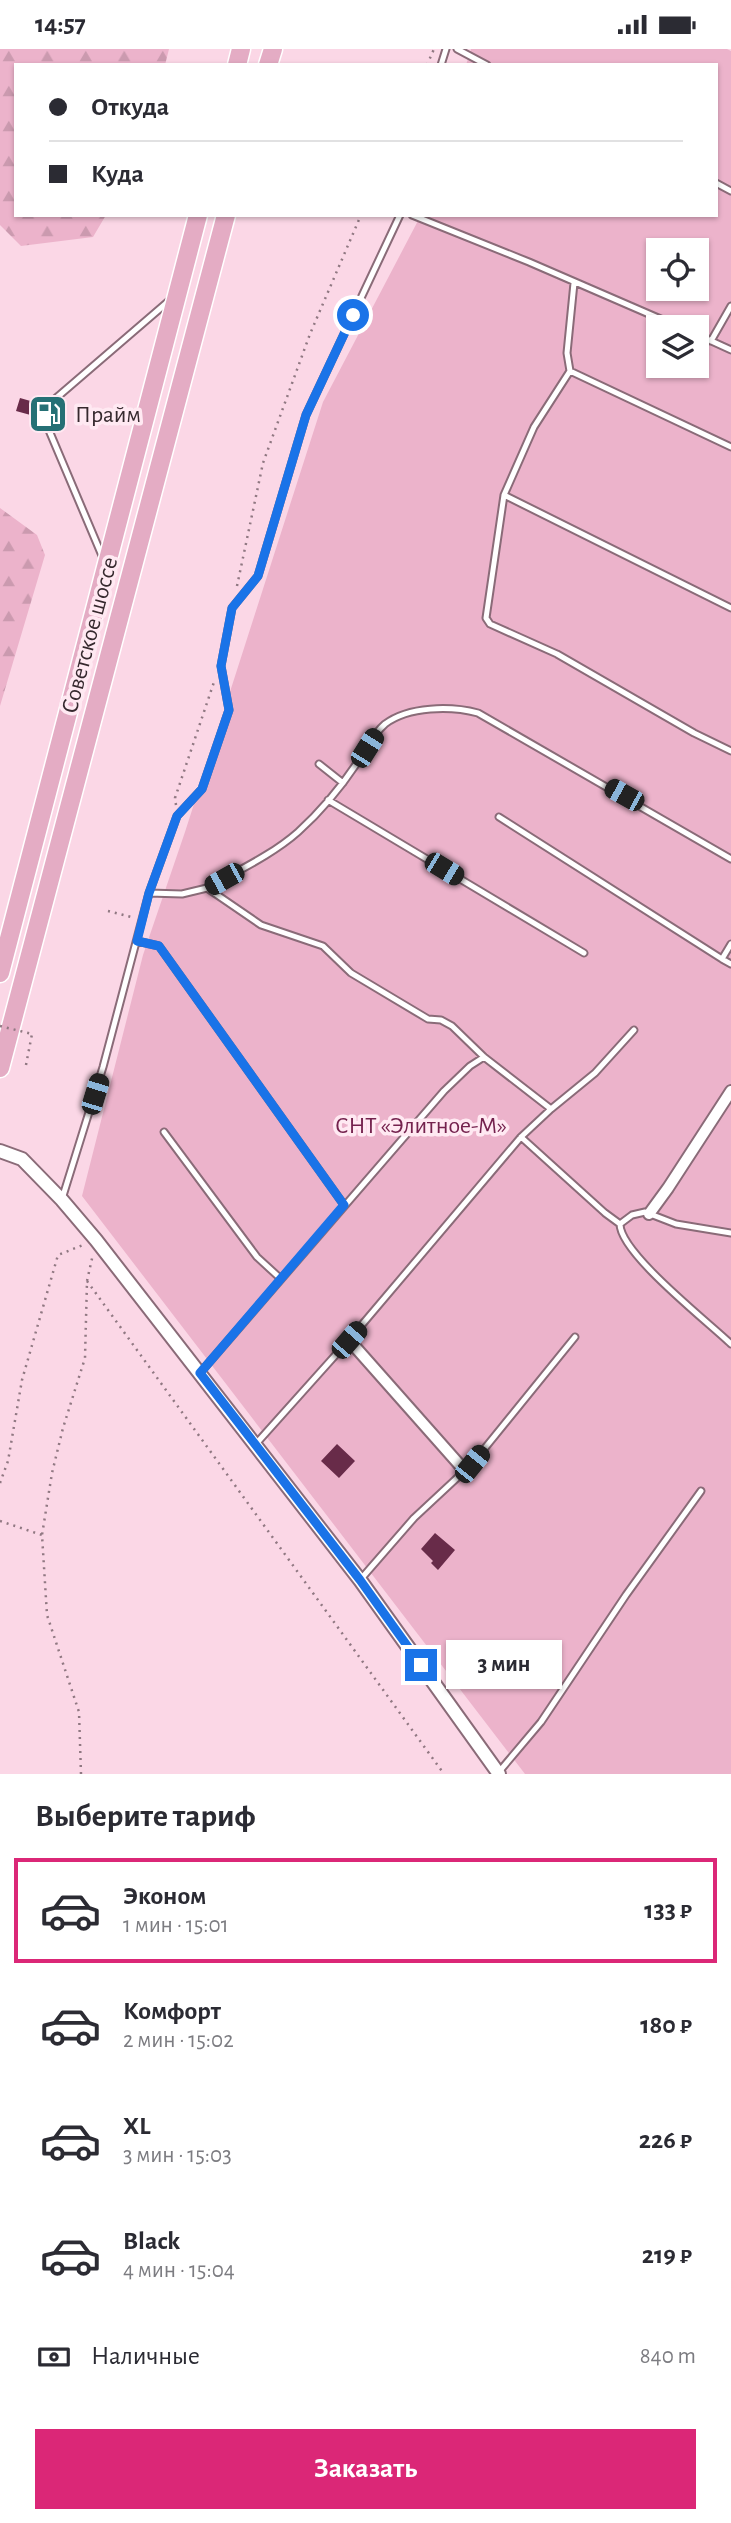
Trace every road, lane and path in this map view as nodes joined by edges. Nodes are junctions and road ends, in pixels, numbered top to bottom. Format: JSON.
{"nodes":[{"id":1,"x":457,"y":49,"type":"edge"},
{"id":2,"x":483,"y":63,"type":"edge"},
{"id":3,"x":197,"y":217,"type":"edge"},
{"id":4,"x":225,"y":217,"type":"edge"},
{"id":5,"x":360,"y":217,"type":"edge"},
{"id":6,"x":399,"y":217,"type":"edge"},
{"id":7,"x":417,"y":217,"type":"edge"},
{"id":8,"x":574,"y":283,"type":"junction"},
{"id":9,"x":178,"y":293,"type":"junction"},
{"id":10,"x":731,"y":306,"type":"edge"},
{"id":11,"x":650,"y":315,"type":"edge"},
{"id":12,"x":711,"y":341,"type":"joint"},
{"id":13,"x":731,"y":350,"type":"edge"},
{"id":14,"x":570,"y":371,"type":"junction"},
{"id":15,"x":731,"y":447,"type":"edge"},
{"id":16,"x":504,"y":495,"type":"junction"},
{"id":17,"x":106,"y":564,"type":"junction"},
{"id":18,"x":232,"y":608,"type":"junction"},
{"id":19,"x":731,"y":608,"type":"edge"},
{"id":20,"x":221,"y":666,"type":"junction"},
{"id":21,"x":731,"y":751,"type":"edge"},
{"id":22,"x":319,"y":764,"type":"dead end"},
{"id":23,"x":343,"y":783,"type":"junction"},
{"id":24,"x":328,"y":800,"type":"junction"},
{"id":25,"x":177,"y":816,"type":"junction"},
{"id":26,"x":499,"y":817,"type":"dead end"},
{"id":27,"x":731,"y":859,"type":"edge"},
{"id":28,"x":207,"y":888,"type":"junction"},
{"id":29,"x":149,"y":893,"type":"junction"},
{"id":30,"x":108,"y":911,"type":"dead end"},
{"id":31,"x":130,"y":916,"type":"dead end"},
{"id":32,"x":137,"y":941,"type":"junction"},
{"id":33,"x":731,"y":944,"type":"edge"},
{"id":34,"x":584,"y":953,"type":"dead end"},
{"id":35,"x":722,"y":959,"type":"junction"},
{"id":36,"x":731,"y":964,"type":"edge"},
{"id":37,"x":0,"y":973,"type":"edge"},
{"id":38,"x":0,"y":1026,"type":"edge"},
{"id":39,"x":634,"y":1030,"type":"dead end"},
{"id":40,"x":484,"y":1057,"type":"junction"},
{"id":41,"x":26,"y":1065,"type":"dead end"},
{"id":42,"x":0,"y":1068,"type":"edge"},
{"id":43,"x":731,"y":1091,"type":"edge"},
{"id":44,"x":551,"y":1109,"type":"junction"},
{"id":45,"x":164,"y":1132,"type":"dead end"},
{"id":46,"x":521,"y":1137,"type":"junction"},
{"id":47,"x":0,"y":1151,"type":"edge"},
{"id":48,"x":62,"y":1200,"type":"junction"},
{"id":49,"x":344,"y":1205,"type":"junction"},
{"id":50,"x":649,"y":1214,"type":"junction"},
{"id":51,"x":620,"y":1224,"type":"junction"},
{"id":52,"x":731,"y":1233,"type":"edge"},
{"id":53,"x":96,"y":1240,"type":"junction"},
{"id":54,"x":281,"y":1279,"type":"junction"},
{"id":55,"x":87,"y":1280,"type":"junction"},
{"id":56,"x":575,"y":1337,"type":"dead end"},
{"id":57,"x":349,"y":1340,"type":"junction"},
{"id":58,"x":731,"y":1344,"type":"edge"},
{"id":59,"x":200,"y":1373,"type":"junction"},
{"id":60,"x":255,"y":1445,"type":"junction"},
{"id":61,"x":465,"y":1471,"type":"junction"},
{"id":62,"x":0,"y":1483,"type":"edge"},
{"id":63,"x":701,"y":1491,"type":"dead end"},
{"id":64,"x":0,"y":1521,"type":"edge"},
{"id":65,"x":42,"y":1535,"type":"junction"},
{"id":66,"x":360,"y":1580,"type":"junction"},
{"id":67,"x":499,"y":1773,"type":"edge"},
{"id":68,"x":81,"y":1774,"type":"edge"},
{"id":69,"x":444,"y":1774,"type":"edge"}],
"edges":[{"from":1,"to":2,"type":"lane"},
{"from":3,"to":9,"type":"highway","name":"Советское шоссе"},
{"from":4,"to":42,"type":"highway","name":"Советское шоссе"},
{"from":5,"to":18,"type":"path"},
{"from":6,"to":18,"type":"lane"},
{"from":7,"to":8,"type":"lane"},
{"from":8,"to":11,"type":"lane"},
{"from":8,"to":14,"type":"lane"},
{"from":9,"to":17,"type":"highway","name":"Советское шоссе"},
{"from":9,"to":17,"type":"lane"},
{"from":10,"to":12,"type":"lane"},
{"from":12,"to":13,"type":"lane"},
{"from":14,"to":15,"type":"lane"},
{"from":14,"to":16,"type":"lane"},
{"from":16,"to":19,"type":"lane"},
{"from":16,"to":21,"type":"lane"},
{"from":17,"to":37,"type":"highway","name":"Советское шоссе"},
{"from":18,"to":20,"type":"lane"},
{"from":20,"to":25,"type":"path"},
{"from":20,"to":25,"type":"lane"},
{"from":22,"to":23,"type":"lane"},
{"from":23,"to":24,"type":"lane"},
{"from":23,"to":27,"type":"lane"},
{"from":24,"to":28,"type":"lane"},
{"from":24,"to":34,"type":"lane"},
{"from":25,"to":29,"type":"lane"},
{"from":26,"to":35,"type":"lane"},
{"from":28,"to":29,"type":"lane"},
{"from":28,"to":40,"type":"lane"},
{"from":29,"to":32,"type":"lane"},
{"from":30,"to":31,"type":"path"},
{"from":32,"to":48,"type":"lane"},
{"from":32,"to":49,"type":"lane"},
{"from":33,"to":35,"type":"lane"},
{"from":35,"to":36,"type":"lane"},
{"from":38,"to":41,"type":"path","bridge":true},
{"from":39,"to":44,"type":"lane"},
{"from":40,"to":44,"type":"lane"},
{"from":40,"to":49,"type":"lane"},
{"from":43,"to":50,"type":"street"},
{"from":44,"to":46,"type":"lane"},
{"from":45,"to":54,"type":"lane"},
{"from":46,"to":51,"type":"lane"},
{"from":46,"to":57,"type":"lane"},
{"from":47,"to":48,"type":"street"},
{"from":48,"to":53,"type":"street"},
{"from":49,"to":54,"type":"lane"},
{"from":50,"to":51,"type":"lane"},
{"from":50,"to":52,"type":"lane"},
{"from":51,"to":58,"type":"lane"},
{"from":53,"to":55,"type":"path"},
{"from":53,"to":59,"type":"street"},
{"from":53,"to":62,"type":"path"},
{"from":54,"to":59,"type":"lane"},
{"from":55,"to":65,"type":"path"},
{"from":55,"to":69,"type":"path"},
{"from":56,"to":61,"type":"lane"},
{"from":57,"to":60,"type":"lane"},
{"from":57,"to":61,"type":"street"},
{"from":59,"to":60,"type":"street"},
{"from":60,"to":66,"type":"street"},
{"from":61,"to":66,"type":"lane"},
{"from":63,"to":67,"type":"lane"},
{"from":64,"to":65,"type":"path"},
{"from":65,"to":68,"type":"path"},
{"from":66,"to":67,"type":"street"}]}
